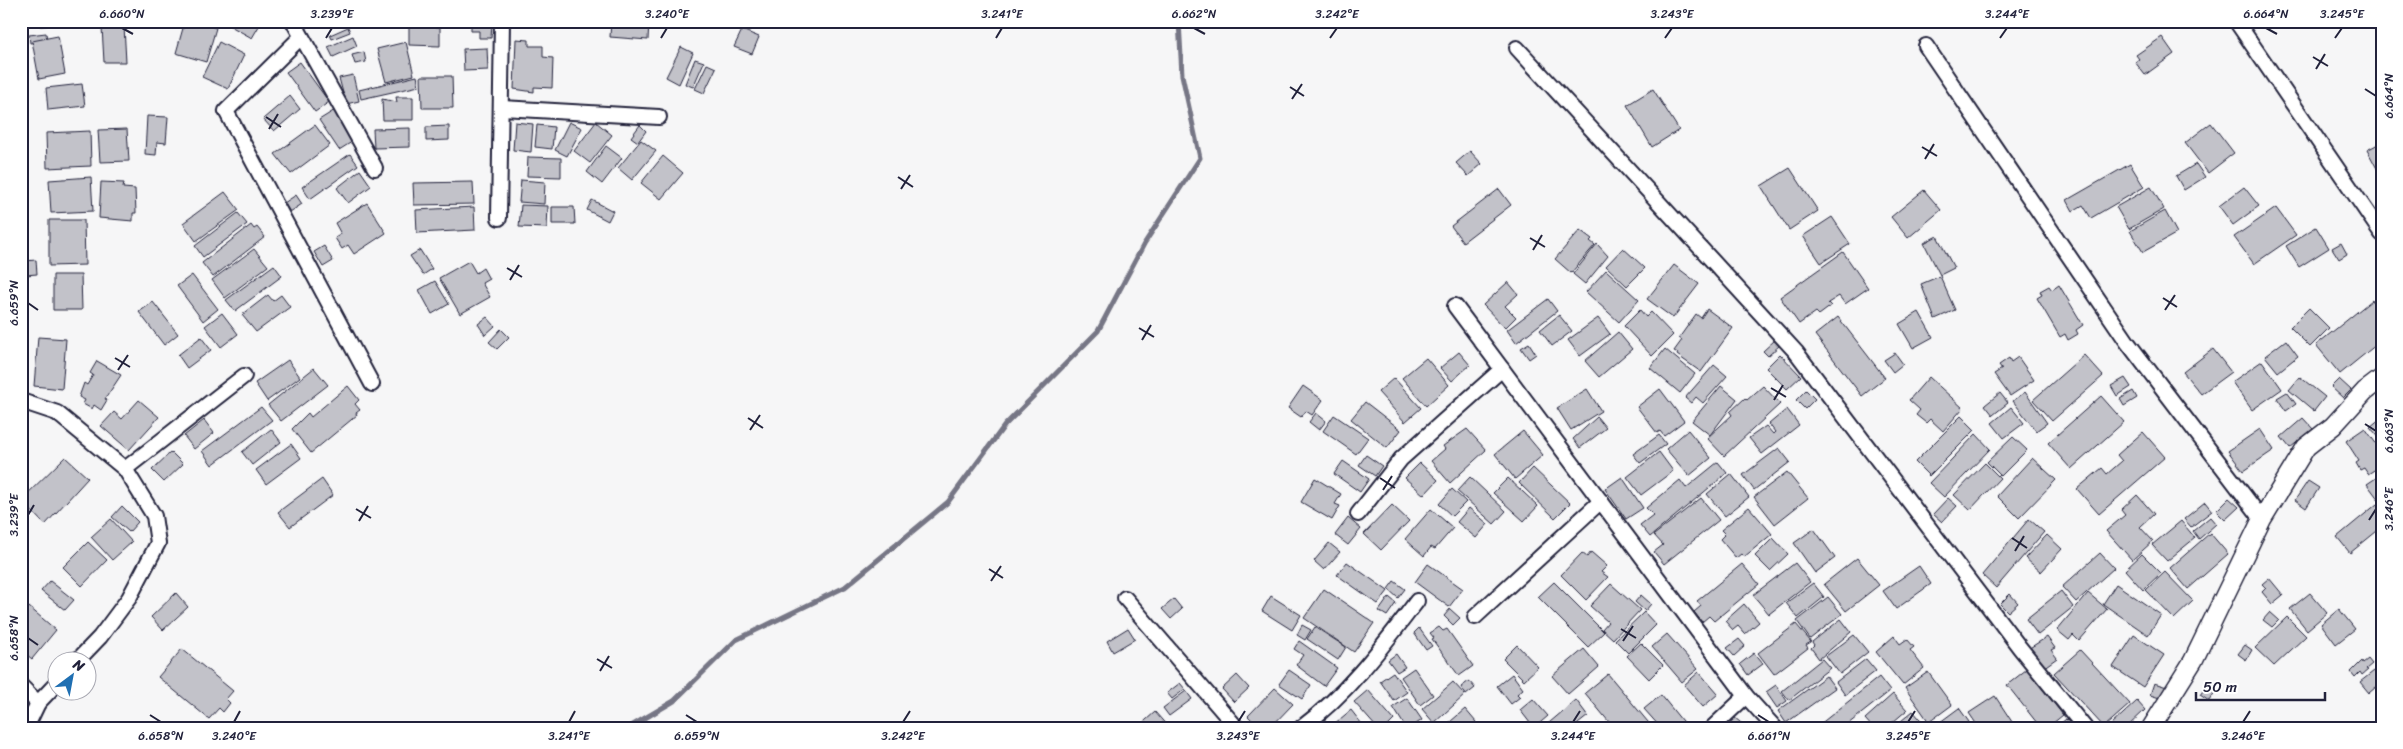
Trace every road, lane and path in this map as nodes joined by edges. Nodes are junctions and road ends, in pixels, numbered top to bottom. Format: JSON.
{"nodes":[{"id":1,"x":292,"y":21,"type":"edge"},
{"id":2,"x":502,"y":21,"type":"edge"},
{"id":3,"x":2236,"y":21,"type":"edge"},
{"id":4,"x":300,"y":37,"type":"junction"},
{"id":5,"x":1926,"y":46,"type":"dead end"},
{"id":6,"x":1517,"y":48,"type":"dead end"},
{"id":7,"x":502,"y":108,"type":"junction"},
{"id":8,"x":659,"y":117,"type":"dead end"},
{"id":9,"x":375,"y":168,"type":"dead end"},
{"id":10,"x":499,"y":218,"type":"dead end"},
{"id":11,"x":2382,"y":234,"type":"edge"},
{"id":12,"x":1455,"y":306,"type":"dead end"},
{"id":13,"x":1502,"y":369,"type":"junction"},
{"id":14,"x":244,"y":376,"type":"dead end"},
{"id":15,"x":2382,"y":378,"type":"edge"},
{"id":16,"x":372,"y":384,"type":"dead end"},
{"id":17,"x":21,"y":401,"type":"edge"},
{"id":18,"x":125,"y":469,"type":"junction"},
{"id":19,"x":1601,"y":501,"type":"junction"},
{"id":20,"x":1358,"y":514,"type":"dead end"},
{"id":21,"x":2262,"y":519,"type":"junction"},
{"id":22,"x":1125,"y":598,"type":"dead end"},
{"id":23,"x":1417,"y":601,"type":"dead end"},
{"id":24,"x":1475,"y":617,"type":"dead end"},
{"id":25,"x":86,"y":652,"type":"edge"},
{"id":26,"x":21,"y":686,"type":"edge"},
{"id":27,"x":48,"y":692,"type":"edge"},
{"id":28,"x":1746,"y":696,"type":"junction"},
{"id":29,"x":38,"y":703,"type":"junction"},
{"id":30,"x":26,"y":728,"type":"edge"},
{"id":31,"x":1237,"y":728,"type":"edge"},
{"id":32,"x":1301,"y":728,"type":"edge"},
{"id":33,"x":1712,"y":728,"type":"edge"},
{"id":34,"x":1775,"y":728,"type":"edge"},
{"id":35,"x":2085,"y":728,"type":"edge"},
{"id":36,"x":2151,"y":728,"type":"edge"}],
"edges":[{"from":1,"to":4,"type":"street"},
{"from":2,"to":7,"type":"street"},
{"from":3,"to":11,"type":"street"},
{"from":4,"to":9,"type":"street"},
{"from":4,"to":16,"type":"street"},
{"from":5,"to":21,"type":"street"},
{"from":6,"to":35,"type":"street"},
{"from":7,"to":8,"type":"street"},
{"from":7,"to":10,"type":"street"},
{"from":12,"to":13,"type":"street"},
{"from":13,"to":19,"type":"street"},
{"from":13,"to":20,"type":"street"},
{"from":14,"to":18,"type":"street"},
{"from":15,"to":21,"type":"street"},
{"from":17,"to":18,"type":"street"},
{"from":18,"to":25,"type":"street"},
{"from":19,"to":24,"type":"street"},
{"from":19,"to":28,"type":"street"},
{"from":21,"to":36,"type":"street"},
{"from":22,"to":31,"type":"street"},
{"from":23,"to":32,"type":"street"},
{"from":26,"to":29,"type":"street"},
{"from":27,"to":29,"type":"street"},
{"from":28,"to":33,"type":"street"},
{"from":28,"to":34,"type":"street"},
{"from":29,"to":30,"type":"street"}]}
